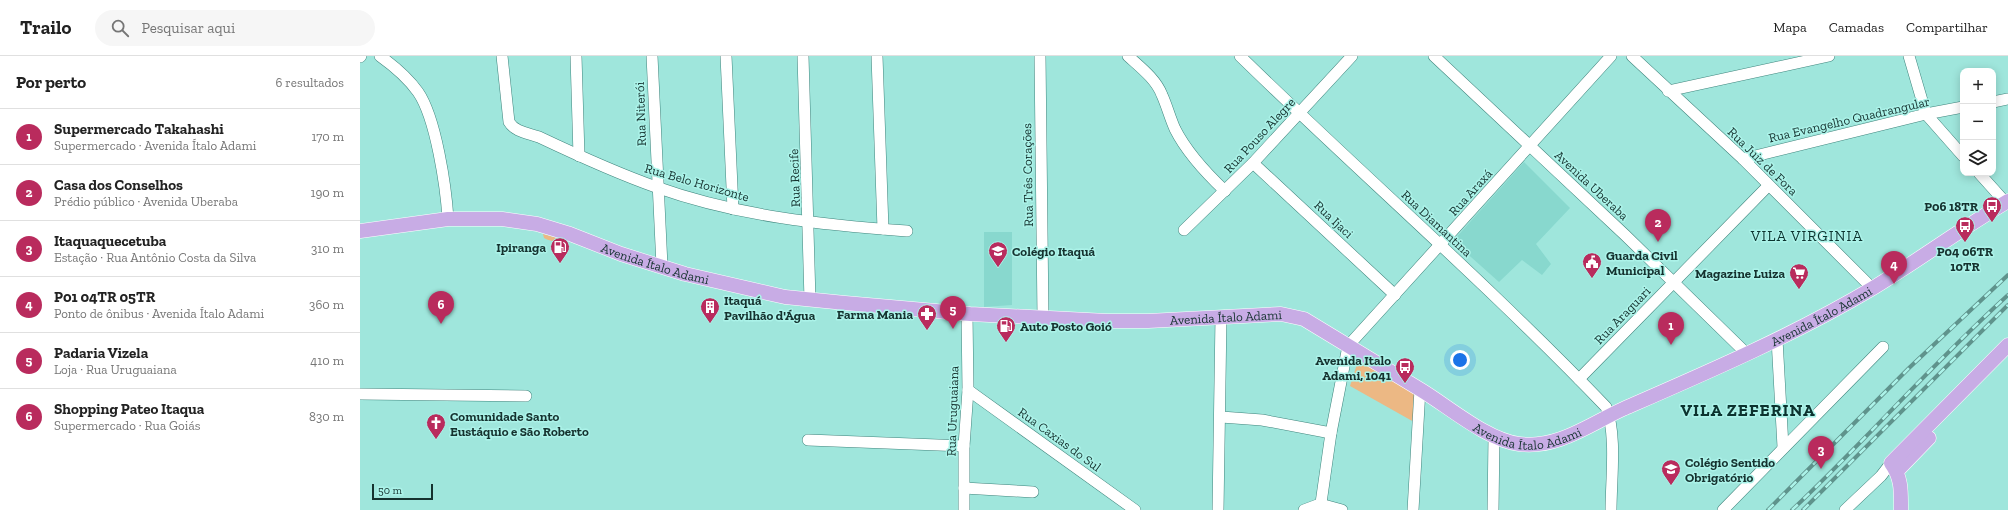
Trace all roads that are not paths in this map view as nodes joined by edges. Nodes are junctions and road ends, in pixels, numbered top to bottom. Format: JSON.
{"nodes":[{"id":1,"x":380,"y":56,"type":"edge"},
{"id":2,"x":502,"y":56,"type":"edge"},
{"id":3,"x":576,"y":56,"type":"edge"},
{"id":4,"x":652,"y":56,"type":"edge"},
{"id":5,"x":726,"y":56,"type":"edge"},
{"id":6,"x":803,"y":56,"type":"edge"},
{"id":7,"x":877,"y":56,"type":"edge"},
{"id":8,"x":1040,"y":56,"type":"edge"},
{"id":9,"x":1128,"y":56,"type":"edge"},
{"id":10,"x":1240,"y":56,"type":"edge"},
{"id":11,"x":1352,"y":56,"type":"edge"},
{"id":12,"x":1434,"y":56,"type":"edge"},
{"id":13,"x":1611,"y":56,"type":"edge"},
{"id":14,"x":1632,"y":56,"type":"edge"},
{"id":15,"x":1829,"y":56,"type":"edge"},
{"id":16,"x":1909,"y":56,"type":"edge"},
{"id":17,"x":1668,"y":91,"type":"junction"},
{"id":18,"x":2008,"y":99,"type":"edge"},
{"id":19,"x":1996,"y":101,"type":"edge"},
{"id":20,"x":1960,"y":108,"type":"edge"},
{"id":21,"x":1298,"y":113,"type":"junction"},
{"id":22,"x":1926,"y":114,"type":"junction"},
{"id":23,"x":1530,"y":146,"type":"junction"},
{"id":24,"x":1960,"y":153,"type":"edge"},
{"id":25,"x":579,"y":156,"type":"junction"},
{"id":26,"x":1742,"y":159,"type":"junction"},
{"id":27,"x":1253,"y":163,"type":"junction"},
{"id":28,"x":1982,"y":176,"type":"edge"},
{"id":29,"x":1768,"y":186,"type":"junction"},
{"id":30,"x":657,"y":188,"type":"junction"},
{"id":31,"x":1224,"y":191,"type":"junction"},
{"id":32,"x":2007,"y":202,"type":"edge"},
{"id":33,"x":733,"y":209,"type":"junction"},
{"id":34,"x":448,"y":219,"type":"junction"},
{"id":35,"x":809,"y":223,"type":"junction"},
{"id":36,"x":883,"y":229,"type":"junction"},
{"id":37,"x":1184,"y":230,"type":"dead end"},
{"id":38,"x":360,"y":231,"type":"edge"},
{"id":39,"x":907,"y":231,"type":"dead end"},
{"id":40,"x":1441,"y":245,"type":"junction"},
{"id":41,"x":662,"y":266,"type":"junction"},
{"id":42,"x":1673,"y":282,"type":"junction"},
{"id":43,"x":1872,"y":288,"type":"junction"},
{"id":44,"x":1395,"y":295,"type":"junction"},
{"id":45,"x":810,"y":300,"type":"junction"},
{"id":46,"x":967,"y":314,"type":"junction"},
{"id":47,"x":1221,"y":317,"type":"junction"},
{"id":48,"x":1043,"y":318,"type":"junction"},
{"id":49,"x":1777,"y":339,"type":"junction"},
{"id":50,"x":2008,"y":345,"type":"edge"},
{"id":51,"x":1348,"y":346,"type":"junction"},
{"id":52,"x":1882,"y":347,"type":"dead end"},
{"id":53,"x":1746,"y":353,"type":"junction"},
{"id":54,"x":2008,"y":359,"type":"edge"},
{"id":55,"x":1579,"y":379,"type":"junction"},
{"id":56,"x":968,"y":390,"type":"junction"},
{"id":57,"x":1420,"y":390,"type":"junction"},
{"id":58,"x":360,"y":394,"type":"edge"},
{"id":59,"x":526,"y":396,"type":"dead end"},
{"id":60,"x":1609,"y":415,"type":"junction"},
{"id":61,"x":1221,"y":417,"type":"junction"},
{"id":62,"x":1331,"y":433,"type":"junction"},
{"id":63,"x":1494,"y":437,"type":"junction"},
{"id":64,"x":808,"y":440,"type":"dead end"},
{"id":65,"x":964,"y":446,"type":"junction"},
{"id":66,"x":1783,"y":447,"type":"junction"},
{"id":67,"x":1894,"y":467,"type":"junction"},
{"id":68,"x":964,"y":488,"type":"junction"},
{"id":69,"x":1033,"y":492,"type":"dead end"},
{"id":70,"x":1320,"y":507,"type":"edge"},
{"id":71,"x":964,"y":510,"type":"edge"},
{"id":72,"x":1135,"y":510,"type":"edge"},
{"id":73,"x":1218,"y":510,"type":"edge"},
{"id":74,"x":1304,"y":510,"type":"edge"},
{"id":75,"x":1342,"y":510,"type":"edge"},
{"id":76,"x":1413,"y":510,"type":"edge"},
{"id":77,"x":1492,"y":510,"type":"edge"},
{"id":78,"x":1611,"y":510,"type":"edge"},
{"id":79,"x":1722,"y":510,"type":"edge"},
{"id":80,"x":1845,"y":510,"type":"edge"},
{"id":81,"x":1900,"y":510,"type":"edge"}],
"edges":[{"from":1,"to":34,"type":"street"},
{"from":2,"to":25,"type":"street","name":"Rua Belo Horizonte"},
{"from":3,"to":25,"type":"street"},
{"from":4,"to":30,"type":"street","name":"Rua Niterói"},
{"from":5,"to":33,"type":"street"},
{"from":6,"to":35,"type":"street","name":"Rua Recife"},
{"from":7,"to":36,"type":"street"},
{"from":8,"to":48,"type":"street","name":"Rua Três Corações"},
{"from":9,"to":31,"type":"street"},
{"from":10,"to":21,"type":"street","name":"Rua Diamantina"},
{"from":11,"to":21,"type":"street","name":"Rua Pouso Alegre"},
{"from":12,"to":23,"type":"street","name":"Avenida Uberaba"},
{"from":13,"to":23,"type":"street","name":"Rua Araxá"},
{"from":14,"to":17,"type":"street","name":"Rua Juiz de Fora"},
{"from":15,"to":17,"type":"street"},
{"from":16,"to":22,"type":"street"},
{"from":17,"to":26,"type":"street","name":"Rua Juiz de Fora"},
{"from":18,"to":19,"type":"street"},
{"from":20,"to":22,"type":"street","name":"Rua Evangelho Quadrangular"},
{"from":21,"to":27,"type":"street","name":"Rua Pouso Alegre"},
{"from":21,"to":40,"type":"street","name":"Rua Diamantina"},
{"from":22,"to":24,"type":"street"},
{"from":22,"to":26,"type":"street","name":"Rua Evangelho Quadrangular"},
{"from":23,"to":40,"type":"street","name":"Rua Araxá"},
{"from":23,"to":42,"type":"street","name":"Avenida Uberaba"},
{"from":25,"to":30,"type":"street","name":"Rua Belo Horizonte"},
{"from":26,"to":29,"type":"street","name":"Rua Juiz de Fora"},
{"from":27,"to":31,"type":"street","name":"Rua Pouso Alegre"},
{"from":27,"to":44,"type":"street","name":"Rua Ijaci"},
{"from":28,"to":32,"type":"street"},
{"from":29,"to":42,"type":"street","name":"Rua Araguari"},
{"from":29,"to":43,"type":"street","name":"Rua Juiz de Fora"},
{"from":30,"to":33,"type":"street","name":"Rua Belo Horizonte"},
{"from":30,"to":41,"type":"street","name":"Rua Niterói"},
{"from":31,"to":37,"type":"street","name":"Rua Pouso Alegre"},
{"from":32,"to":43,"type":"main road","name":"Avenida Ítalo Adami"},
{"from":33,"to":35,"type":"street","name":"Rua Belo Horizonte"},
{"from":34,"to":38,"type":"main road","name":"Avenida Ítalo Adami"},
{"from":34,"to":41,"type":"main road","name":"Avenida Ítalo Adami"},
{"from":35,"to":36,"type":"street","name":"Rua Belo Horizonte"},
{"from":35,"to":45,"type":"street","name":"Rua Recife"},
{"from":36,"to":39,"type":"street","name":"Rua Belo Horizonte"},
{"from":40,"to":44,"type":"street","name":"Rua Araxá"},
{"from":40,"to":55,"type":"street","name":"Rua Diamantina"},
{"from":41,"to":45,"type":"main road","name":"Avenida Ítalo Adami"},
{"from":42,"to":53,"type":"street","name":"Avenida Uberaba"},
{"from":42,"to":55,"type":"street","name":"Rua Araguari"},
{"from":43,"to":49,"type":"main road","name":"Avenida Ítalo Adami"},
{"from":44,"to":51,"type":"street","name":"Rua Araxá"},
{"from":45,"to":46,"type":"main road","name":"Avenida Ítalo Adami"},
{"from":46,"to":48,"type":"main road","name":"Avenida Ítalo Adami"},
{"from":46,"to":56,"type":"street","name":"Rua Uruguaiana"},
{"from":47,"to":48,"type":"main road","name":"Avenida Ítalo Adami"},
{"from":47,"to":51,"type":"main road","name":"Avenida Ítalo Adami"},
{"from":47,"to":61,"type":"street"},
{"from":49,"to":53,"type":"main road","name":"Avenida Ítalo Adami"},
{"from":49,"to":66,"type":"street"},
{"from":50,"to":67,"type":"main road"},
{"from":51,"to":57,"type":"main road","name":"Avenida Ítalo Adami"},
{"from":51,"to":62,"type":"street"},
{"from":52,"to":66,"type":"street"},
{"from":53,"to":60,"type":"main road","name":"Avenida Ítalo Adami"},
{"from":54,"to":67,"type":"main road"},
{"from":55,"to":60,"type":"street","name":"Rua Diamantina"},
{"from":56,"to":65,"type":"street","name":"Rua Uruguaiana"},
{"from":56,"to":72,"type":"street","name":"Rua Caxias do Sul"},
{"from":57,"to":63,"type":"main road","name":"Avenida Ítalo Adami"},
{"from":57,"to":76,"type":"street"},
{"from":58,"to":59,"type":"street"},
{"from":60,"to":63,"type":"main road","name":"Avenida Ítalo Adami"},
{"from":60,"to":78,"type":"street"},
{"from":61,"to":62,"type":"street"},
{"from":61,"to":73,"type":"street"},
{"from":62,"to":70,"type":"street"},
{"from":63,"to":77,"type":"street"},
{"from":64,"to":65,"type":"street"},
{"from":65,"to":68,"type":"street","name":"Rua Uruguaiana"},
{"from":66,"to":79,"type":"street"},
{"from":67,"to":80,"type":"street"},
{"from":67,"to":81,"type":"main road"},
{"from":68,"to":69,"type":"street"},
{"from":68,"to":71,"type":"street","name":"Rua Uruguaiana"},
{"from":70,"to":74,"type":"street"},
{"from":70,"to":75,"type":"street"}]}
